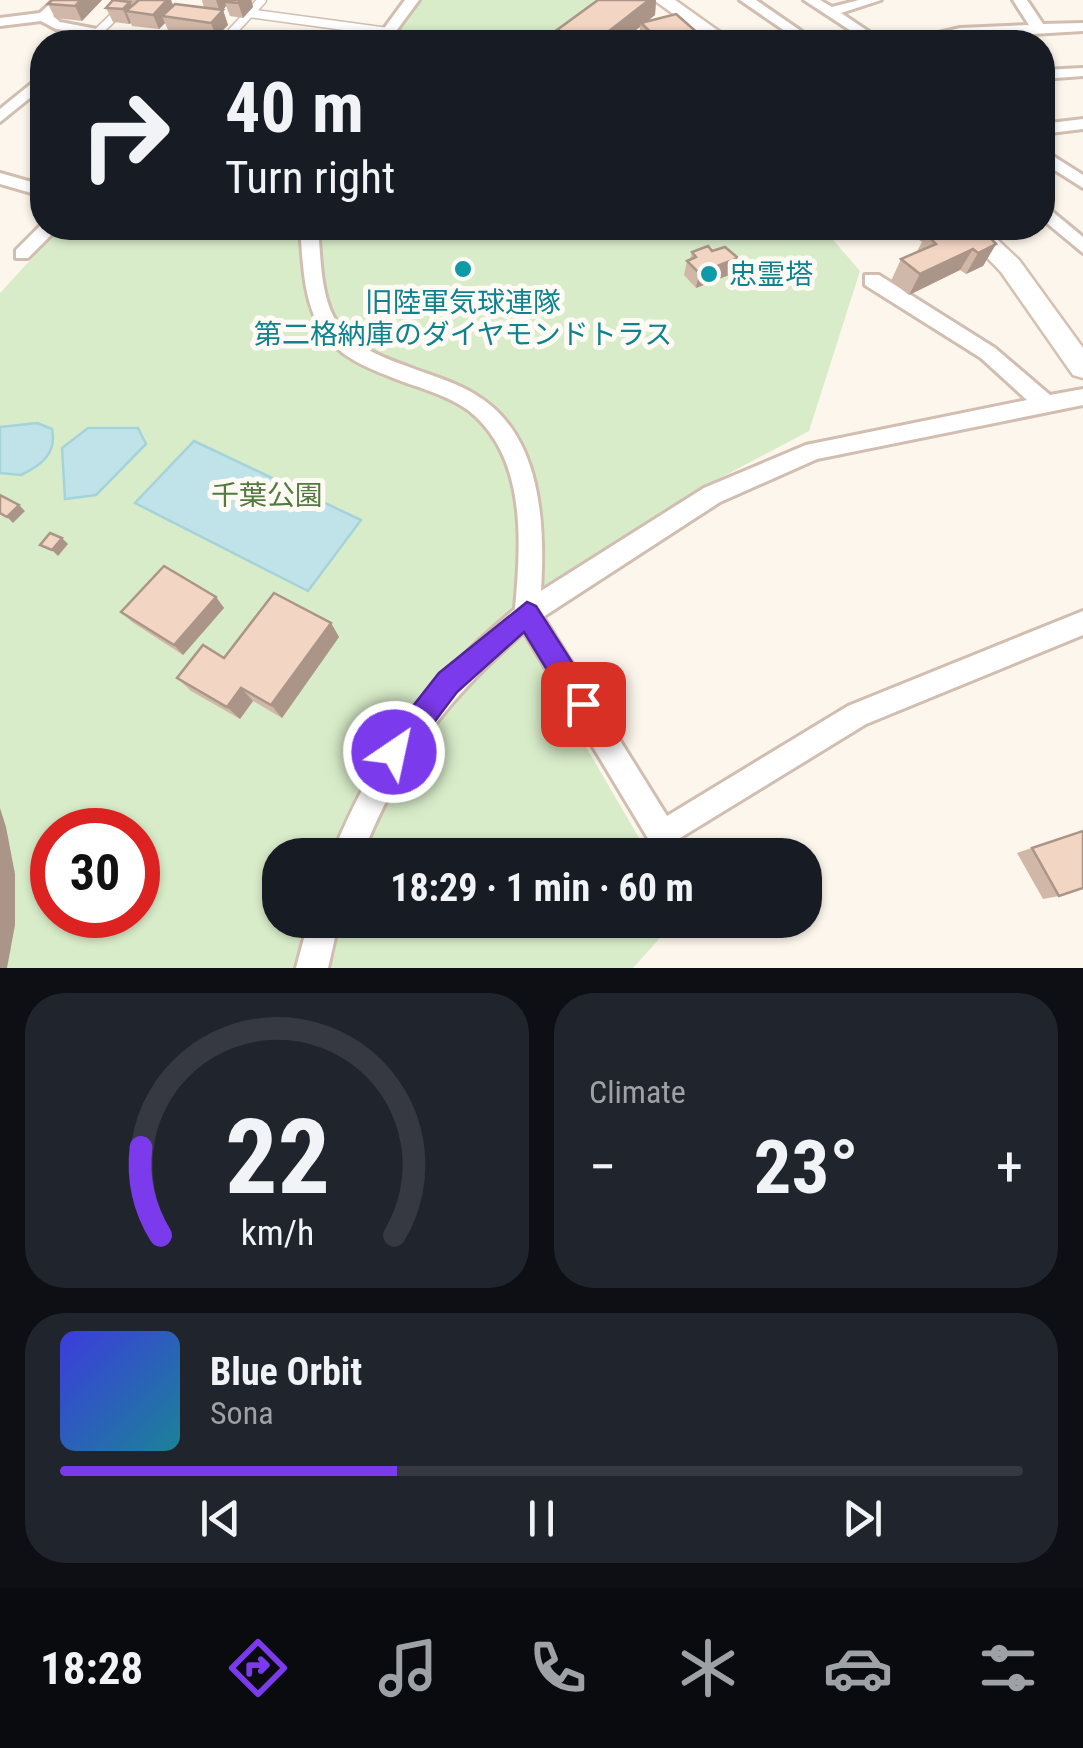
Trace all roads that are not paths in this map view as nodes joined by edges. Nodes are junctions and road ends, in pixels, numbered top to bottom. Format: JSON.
{"nodes":[{"id":1,"x":62,"y":0,"type":"edge"},
{"id":2,"x":131,"y":0,"type":"edge"},
{"id":3,"x":262,"y":0,"type":"edge"},
{"id":4,"x":412,"y":0,"type":"edge"},
{"id":5,"x":664,"y":0,"type":"edge"},
{"id":6,"x":747,"y":0,"type":"edge"},
{"id":7,"x":811,"y":0,"type":"edge"},
{"id":8,"x":874,"y":0,"type":"edge"},
{"id":9,"x":1020,"y":0,"type":"edge"},
{"id":10,"x":830,"y":12,"type":"junction"},
{"id":11,"x":249,"y":14,"type":"junction"},
{"id":12,"x":44,"y":17,"type":"junction"},
{"id":13,"x":0,"y":22,"type":"edge"},
{"id":14,"x":1037,"y":26,"type":"junction"},
{"id":15,"x":1083,"y":26,"type":"edge"},
{"id":16,"x":69,"y":30,"type":"edge"},
{"id":17,"x":99,"y":30,"type":"edge"},
{"id":18,"x":234,"y":30,"type":"edge"},
{"id":19,"x":340,"y":30,"type":"edge"},
{"id":20,"x":391,"y":30,"type":"edge"},
{"id":21,"x":707,"y":30,"type":"edge"},
{"id":22,"x":792,"y":30,"type":"edge"},
{"id":23,"x":858,"y":30,"type":"edge"},
{"id":24,"x":986,"y":30,"type":"edge"},
{"id":25,"x":1083,"y":72,"type":"edge"},
{"id":26,"x":1055,"y":74,"type":"edge"},
{"id":27,"x":30,"y":91,"type":"edge"},
{"id":28,"x":0,"y":118,"type":"edge"},
{"id":29,"x":1083,"y":124,"type":"edge"},
{"id":30,"x":1055,"y":127,"type":"edge"},
{"id":31,"x":1055,"y":163,"type":"edge"},
{"id":32,"x":0,"y":178,"type":"edge"},
{"id":33,"x":1083,"y":183,"type":"edge"},
{"id":34,"x":30,"y":187,"type":"edge"},
{"id":35,"x":1055,"y":221,"type":"edge"},
{"id":36,"x":37,"y":240,"type":"edge"},
{"id":37,"x":310,"y":240,"type":"edge"},
{"id":38,"x":983,"y":240,"type":"edge"},
{"id":39,"x":1083,"y":248,"type":"edge"},
{"id":40,"x":22,"y":254,"type":"dead end"},
{"id":41,"x":872,"y":280,"type":"dead end"},
{"id":42,"x":1083,"y":368,"type":"edge"},
{"id":43,"x":1083,"y":397,"type":"edge"},
{"id":44,"x":1047,"y":404,"type":"junction"},
{"id":45,"x":527,"y":614,"type":"junction"},
{"id":46,"x":1083,"y":623,"type":"edge"},
{"id":47,"x":353,"y":838,"type":"edge"},
{"id":48,"x":320,"y":938,"type":"edge"},
{"id":49,"x":312,"y":968,"type":"edge"}],
"edges":[{"from":1,"to":12,"type":"street"},
{"from":2,"to":17,"type":"lane"},
{"from":3,"to":11,"type":"lane"},
{"from":4,"to":20,"type":"street"},
{"from":5,"to":21,"type":"street"},
{"from":6,"to":22,"type":"street"},
{"from":7,"to":10,"type":"street"},
{"from":8,"to":10,"type":"street"},
{"from":9,"to":14,"type":"street"},
{"from":10,"to":23,"type":"street"},
{"from":11,"to":18,"type":"lane"},
{"from":11,"to":19,"type":"lane"},
{"from":12,"to":13,"type":"street"},
{"from":12,"to":16,"type":"street"},
{"from":14,"to":15,"type":"street"},
{"from":14,"to":24,"type":"street"},
{"from":25,"to":26,"type":"street"},
{"from":27,"to":28,"type":"street"},
{"from":29,"to":30,"type":"street"},
{"from":31,"to":33,"type":"street"},
{"from":32,"to":34,"type":"street"},
{"from":35,"to":39,"type":"street"},
{"from":36,"to":40,"type":"street"},
{"from":37,"to":45,"type":"street"},
{"from":38,"to":42,"type":"street"},
{"from":41,"to":44,"type":"street"},
{"from":43,"to":44,"type":"street"},
{"from":44,"to":45,"type":"street"},
{"from":45,"to":46,"type":"street"},
{"from":45,"to":47,"type":"street"},
{"from":48,"to":49,"type":"street"}]}
